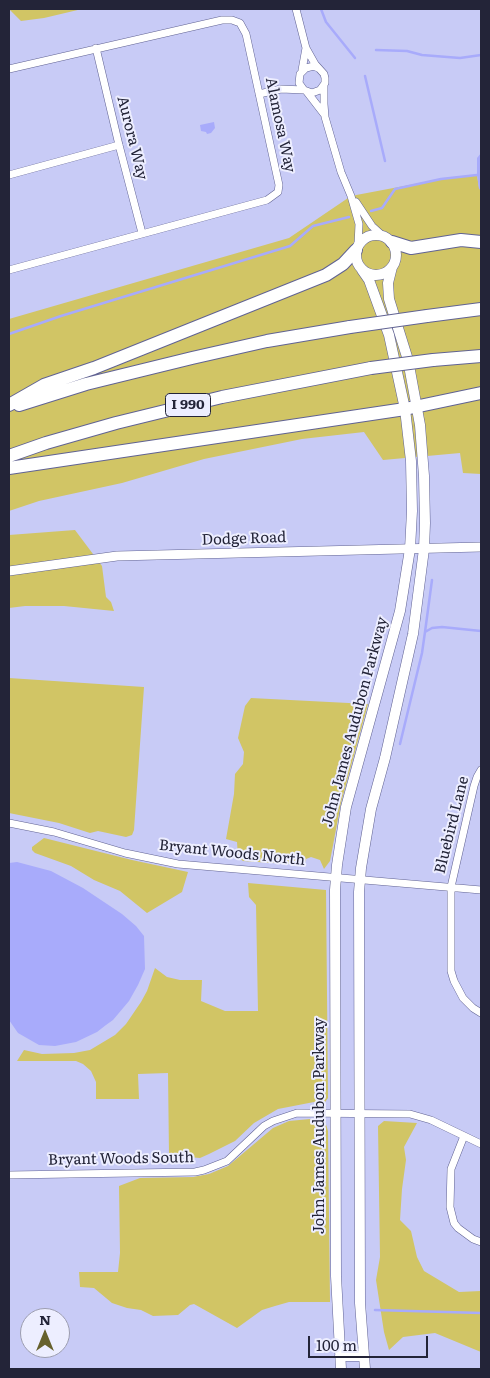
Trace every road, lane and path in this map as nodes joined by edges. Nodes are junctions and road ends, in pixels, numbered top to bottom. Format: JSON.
{"nodes":[{"id":1,"x":296,"y":10,"type":"edge"},
{"id":2,"x":96,"y":48,"type":"junction"},
{"id":3,"x":306,"y":48,"type":"junction"},
{"id":4,"x":9,"y":68,"type":"edge"},
{"id":5,"x":318,"y":68,"type":"junction"},
{"id":6,"x":301,"y":72,"type":"junction"},
{"id":7,"x":324,"y":85,"type":"junction"},
{"id":8,"x":281,"y":89,"type":"junction"},
{"id":9,"x":305,"y":91,"type":"junction"},
{"id":10,"x":259,"y":94,"type":"junction"},
{"id":11,"x":326,"y":117,"type":"junction"},
{"id":12,"x":119,"y":145,"type":"junction"},
{"id":13,"x":9,"y":175,"type":"edge"},
{"id":14,"x":351,"y":196,"type":"junction"},
{"id":15,"x":142,"y":233,"type":"junction"},
{"id":16,"x":388,"y":239,"type":"junction"},
{"id":17,"x":481,"y":242,"type":"edge"},
{"id":18,"x":357,"y":247,"type":"junction"},
{"id":19,"x":392,"y":267,"type":"junction"},
{"id":20,"x":9,"y":270,"type":"edge"},
{"id":21,"x":362,"y":270,"type":"junction"},
{"id":22,"x":481,"y":310,"type":"edge"},
{"id":23,"x":481,"y":356,"type":"edge"},
{"id":24,"x":481,"y":393,"type":"edge"},
{"id":25,"x":9,"y":407,"type":"edge"},
{"id":26,"x":411,"y":408,"type":"junction"},
{"id":27,"x":9,"y":456,"type":"edge"},
{"id":28,"x":9,"y":468,"type":"edge"},
{"id":29,"x":481,"y":548,"type":"edge"},
{"id":30,"x":410,"y":549,"type":"junction"},
{"id":31,"x":424,"y":549,"type":"junction"},
{"id":32,"x":9,"y":571,"type":"edge"},
{"id":33,"x":481,"y":770,"type":"edge"},
{"id":34,"x":9,"y":823,"type":"edge"},
{"id":35,"x":336,"y":877,"type":"junction"},
{"id":36,"x":360,"y":880,"type":"junction"},
{"id":37,"x":451,"y":887,"type":"junction"},
{"id":38,"x":481,"y":890,"type":"edge"},
{"id":39,"x":481,"y":1014,"type":"edge"},
{"id":40,"x":336,"y":1112,"type":"junction"},
{"id":41,"x":359,"y":1112,"type":"junction"},
{"id":42,"x":464,"y":1136,"type":"junction"},
{"id":43,"x":481,"y":1144,"type":"edge"},
{"id":44,"x":9,"y":1175,"type":"edge"},
{"id":45,"x":481,"y":1242,"type":"edge"},
{"id":46,"x":340,"y":1356,"type":"junction"},
{"id":47,"x":363,"y":1356,"type":"junction"},
{"id":48,"x":341,"y":1369,"type":"edge"},
{"id":49,"x":365,"y":1369,"type":"edge"}],
"edges":[{"from":1,"to":3,"type":"street"},
{"from":2,"to":4,"type":"street","name":"Alamosa Way"},
{"from":2,"to":10,"type":"street","name":"Alamosa Way"},
{"from":2,"to":12,"type":"street","name":"Aurora Way"},
{"from":3,"to":5,"type":"street"},
{"from":3,"to":6,"type":"street"},
{"from":5,"to":6,"type":"street"},
{"from":5,"to":7,"type":"street"},
{"from":6,"to":8,"type":"street"},
{"from":6,"to":9,"type":"street"},
{"from":7,"to":9,"type":"street"},
{"from":7,"to":11,"type":"street"},
{"from":8,"to":9,"type":"street"},
{"from":8,"to":10,"type":"street"},
{"from":9,"to":11,"type":"street"},
{"from":10,"to":15,"type":"street","name":"Alamosa Way"},
{"from":11,"to":14,"type":"street"},
{"from":12,"to":13,"type":"street"},
{"from":12,"to":15,"type":"street","name":"Aurora Way"},
{"from":14,"to":16,"type":"street"},
{"from":14,"to":18,"type":"street"},
{"from":15,"to":20,"type":"street","name":"Alamosa Way"},
{"from":16,"to":17,"type":"highway"},
{"from":16,"to":18,"type":"main road"},
{"from":16,"to":19,"type":"main road"},
{"from":18,"to":21,"type":"main road"},
{"from":18,"to":25,"type":"highway"},
{"from":19,"to":21,"type":"main road"},
{"from":19,"to":26,"type":"main road","name":"John James Audubon Parkway"},
{"from":21,"to":26,"type":"main road","name":"John James Audubon Parkway"},
{"from":22,"to":25,"type":"highway","bridge":true},
{"from":23,"to":27,"type":"highway","number":"I 990","bridge":true},
{"from":24,"to":26,"type":"highway"},
{"from":26,"to":28,"type":"highway"},
{"from":26,"to":30,"type":"main road","name":"John James Audubon Parkway"},
{"from":26,"to":31,"type":"main road","name":"John James Audubon Parkway"},
{"from":29,"to":31,"type":"street","name":"Dodge Road"},
{"from":30,"to":31,"type":"street","name":"Dodge Road"},
{"from":30,"to":32,"type":"street","name":"Dodge Road"},
{"from":30,"to":35,"type":"main road","name":"John James Audubon Parkway"},
{"from":31,"to":36,"type":"main road","name":"John James Audubon Parkway"},
{"from":33,"to":37,"type":"street","name":"Bluebird Lane"},
{"from":34,"to":35,"type":"street","name":"Bryant Woods North"},
{"from":35,"to":36,"type":"street","name":"Bryant Woods North"},
{"from":35,"to":40,"type":"main road","name":"John James Audubon Parkway"},
{"from":36,"to":37,"type":"street","name":"Bryant Woods North"},
{"from":36,"to":41,"type":"main road","name":"John James Audubon Parkway"},
{"from":37,"to":38,"type":"street","name":"Bryant Woods North"},
{"from":37,"to":39,"type":"street","name":"Bluebird Lane"},
{"from":40,"to":41,"type":"street","name":"Bryant Woods South"},
{"from":40,"to":44,"type":"street","name":"Bryant Woods South"},
{"from":40,"to":46,"type":"main road","name":"John James Audubon Parkway"},
{"from":41,"to":42,"type":"street","name":"Bryant Woods South"},
{"from":41,"to":47,"type":"main road","name":"John James Audubon Parkway"},
{"from":42,"to":43,"type":"street","name":"Bryant Woods South"},
{"from":42,"to":45,"type":"street"},
{"from":46,"to":47,"type":"main road"},
{"from":46,"to":48,"type":"main road","name":"John James Audubon Parkway"},
{"from":47,"to":49,"type":"main road","name":"John James Audubon Parkway"}]}
